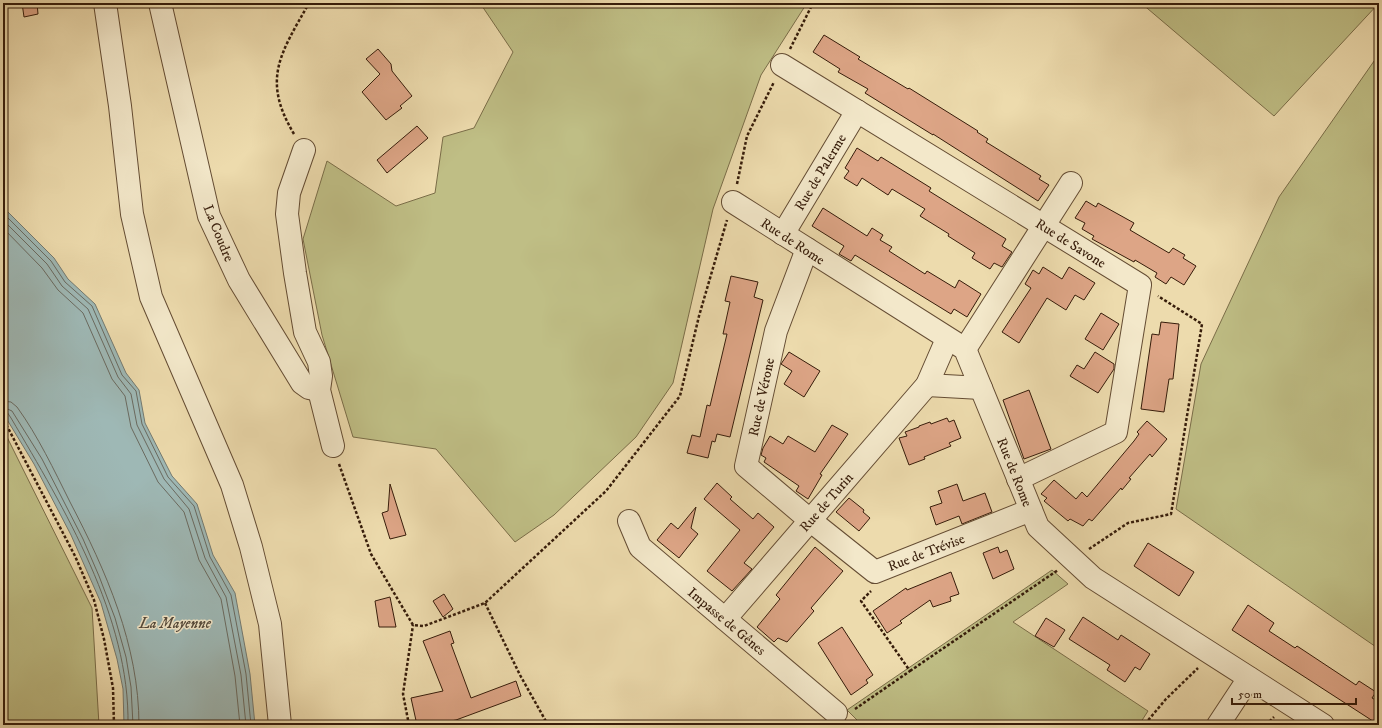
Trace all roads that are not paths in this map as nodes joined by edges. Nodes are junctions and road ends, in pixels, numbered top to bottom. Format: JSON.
{"nodes":[{"id":1,"x":105,"y":3,"type":"edge"},
{"id":2,"x":160,"y":3,"type":"edge"},
{"id":3,"x":782,"y":65,"type":"road end"},
{"id":4,"x":857,"y":111,"type":"junction"},
{"id":5,"x":304,"y":150,"type":"road end"},
{"id":6,"x":1071,"y":183,"type":"dead end"},
{"id":7,"x":733,"y":202,"type":"road end"},
{"id":8,"x":1043,"y":225,"type":"junction"},
{"id":9,"x":783,"y":234,"type":"junction"},
{"id":10,"x":807,"y":249,"type":"junction"},
{"id":11,"x":956,"y":344,"type":"junction"},
{"id":12,"x":926,"y":384,"type":"junction"},
{"id":13,"x":981,"y":388,"type":"junction"},
{"id":14,"x":319,"y":390,"type":"junction"},
{"id":15,"x":332,"y":446,"type":"road end"},
{"id":16,"x":1018,"y":478,"type":"junction"},
{"id":17,"x":1031,"y":510,"type":"junction"},
{"id":18,"x":629,"y":521,"type":"dead end"},
{"id":19,"x":810,"y":521,"type":"junction"},
{"id":20,"x":725,"y":619,"type":"junction"},
{"id":21,"x":1249,"y":678,"type":"junction"},
{"id":22,"x":836,"y":713,"type":"road end"},
{"id":23,"x":280,"y":725,"type":"edge"},
{"id":24,"x":1218,"y":725,"type":"edge"},
{"id":25,"x":1323,"y":725,"type":"edge"}],
"edges":[{"from":1,"to":23,"type":"street"},
{"from":2,"to":14,"type":"street","name":"La Coudre"},
{"from":3,"to":4,"type":"street","name":"Rue de Savone"},
{"from":4,"to":8,"type":"street","name":"Rue de Savone"},
{"from":4,"to":9,"type":"street","name":"Rue de Palerme"},
{"from":5,"to":14,"type":"street"},
{"from":6,"to":8,"type":"street","name":"Rue de Turin"},
{"from":7,"to":9,"type":"street","name":"Rue de Rome"},
{"from":8,"to":11,"type":"street","name":"Rue de Turin"},
{"from":8,"to":16,"type":"street","name":"Rue de Savone"},
{"from":9,"to":10,"type":"street","name":"Rue de Rome"},
{"from":10,"to":11,"type":"street","name":"Rue de Rome"},
{"from":10,"to":19,"type":"street","name":"Rue de Vérone"},
{"from":11,"to":12,"type":"street","name":"Rue de Turin"},
{"from":11,"to":13,"type":"street","name":"Rue de Rome"},
{"from":12,"to":13,"type":"street"},
{"from":12,"to":19,"type":"street","name":"Rue de Turin"},
{"from":13,"to":16,"type":"street","name":"Rue de Rome"},
{"from":14,"to":15,"type":"street"},
{"from":16,"to":17,"type":"street","name":"Rue de Rome"},
{"from":17,"to":19,"type":"street","name":"Rue de Trévise"},
{"from":17,"to":21,"type":"street","name":"Rue de Rome"},
{"from":18,"to":20,"type":"street","name":"Impasse de Gênes"},
{"from":19,"to":20,"type":"street","name":"Rue de Turin"},
{"from":20,"to":22,"type":"street","name":"Impasse de Gênes"},
{"from":21,"to":24,"type":"street"},
{"from":21,"to":25,"type":"street","name":"Rue de Rome"}]}
